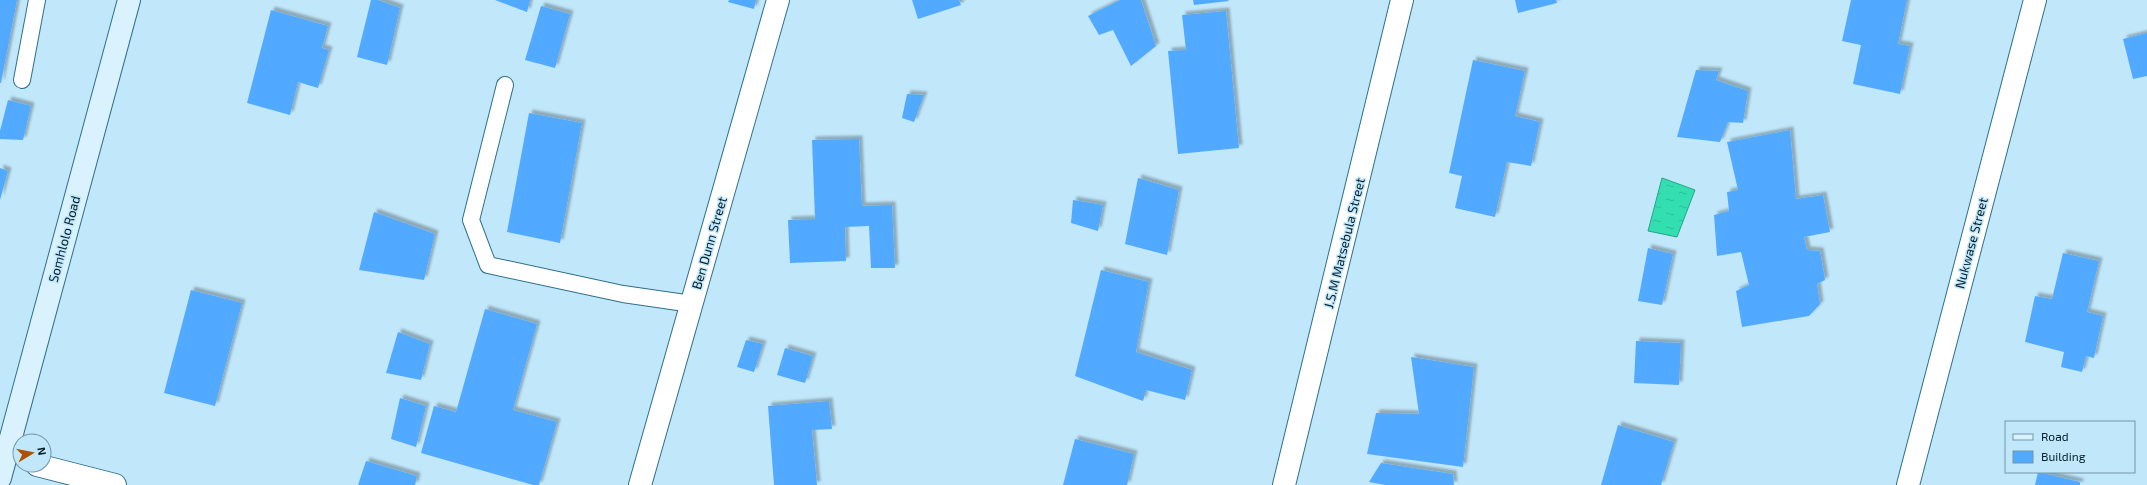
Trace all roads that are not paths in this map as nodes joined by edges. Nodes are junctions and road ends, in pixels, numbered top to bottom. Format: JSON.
{"nodes":[{"id":1,"x":37,"y":0,"type":"edge"},
{"id":2,"x":129,"y":0,"type":"edge"},
{"id":3,"x":778,"y":0,"type":"edge"},
{"id":4,"x":1402,"y":0,"type":"edge"},
{"id":5,"x":2035,"y":0,"type":"edge"},
{"id":6,"x":22,"y":80,"type":"dead end"},
{"id":7,"x":505,"y":85,"type":"dead end"},
{"id":8,"x":692,"y":304,"type":"junction"},
{"id":9,"x":6,"y":463,"type":"edge"},
{"id":10,"x":52,"y":469,"type":"edge"},
{"id":11,"x":116,"y":485,"type":"edge"},
{"id":12,"x":640,"y":485,"type":"edge"},
{"id":13,"x":1284,"y":485,"type":"edge"},
{"id":14,"x":1908,"y":485,"type":"edge"}],
"edges":[{"from":1,"to":6,"type":"lane"},
{"from":2,"to":9,"type":"main road","name":"Somhlolo Road"},
{"from":3,"to":8,"type":"street","name":"Ben Dunn Street"},
{"from":4,"to":13,"type":"street","name":"J.S.M Matsebula Street"},
{"from":5,"to":14,"type":"street","name":"Nukwase Street"},
{"from":7,"to":8,"type":"lane"},
{"from":8,"to":12,"type":"street","name":"Ben Dunn Street"},
{"from":10,"to":11,"type":"street"}]}
